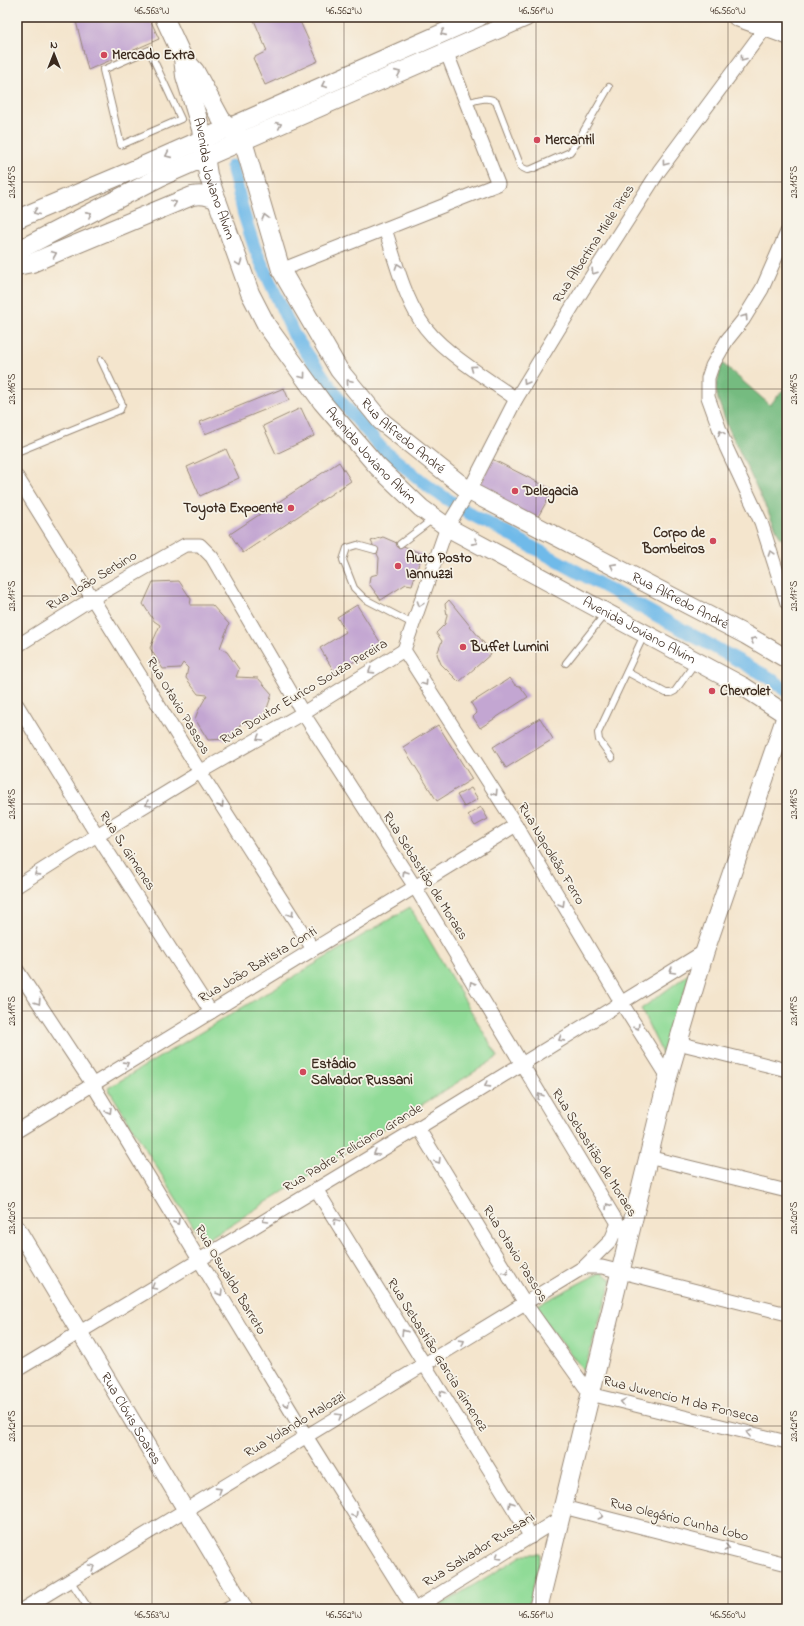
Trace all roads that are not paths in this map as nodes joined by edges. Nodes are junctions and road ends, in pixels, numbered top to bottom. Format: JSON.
{"nodes":[{"id":1,"x":164,"y":17,"type":"edge"},
{"id":2,"x":526,"y":17,"type":"edge"},
{"id":3,"x":737,"y":17,"type":"edge"},
{"id":4,"x":476,"y":18,"type":"edge"},
{"id":5,"x":770,"y":20,"type":"edge"},
{"id":6,"x":787,"y":20,"type":"edge"},
{"id":7,"x":787,"y":35,"type":"edge"},
{"id":8,"x":446,"y":51,"type":"junction"},
{"id":9,"x":183,"y":58,"type":"junction"},
{"id":10,"x":609,"y":87,"type":"dead end"},
{"id":11,"x":466,"y":103,"type":"junction"},
{"id":12,"x":229,"y":128,"type":"junction"},
{"id":13,"x":203,"y":139,"type":"junction"},
{"id":14,"x":243,"y":141,"type":"junction"},
{"id":15,"x":121,"y":145,"type":"joint"},
{"id":16,"x":205,"y":158,"type":"junction"},
{"id":17,"x":217,"y":200,"type":"junction"},
{"id":18,"x":17,"y":219,"type":"edge"},
{"id":19,"x":385,"y":229,"type":"junction"},
{"id":20,"x":787,"y":232,"type":"edge"},
{"id":21,"x":17,"y":251,"type":"edge"},
{"id":22,"x":17,"y":266,"type":"edge"},
{"id":23,"x":281,"y":270,"type":"junction"},
{"id":24,"x":101,"y":360,"type":"dead end"},
{"id":25,"x":516,"y":399,"type":"junction"},
{"id":26,"x":17,"y":452,"type":"edge"},
{"id":27,"x":17,"y":477,"type":"edge"},
{"id":28,"x":467,"y":493,"type":"junction"},
{"id":29,"x":445,"y":520,"type":"junction"},
{"id":30,"x":400,"y":544,"type":"dead end"},
{"id":31,"x":185,"y":545,"type":"joint"},
{"id":32,"x":375,"y":550,"type":"dead end"},
{"id":33,"x":93,"y":598,"type":"junction"},
{"id":34,"x":787,"y":603,"type":"edge"},
{"id":35,"x":606,"y":612,"type":"junction"},
{"id":36,"x":413,"y":624,"type":"junction"},
{"id":37,"x":645,"y":634,"type":"junction"},
{"id":38,"x":17,"y":646,"type":"edge"},
{"id":39,"x":404,"y":650,"type":"junction"},
{"id":40,"x":787,"y":659,"type":"edge"},
{"id":41,"x":696,"y":661,"type":"junction"},
{"id":42,"x":566,"y":663,"type":"dead end"},
{"id":43,"x":627,"y":672,"type":"junction"},
{"id":44,"x":765,"y":700,"type":"junction"},
{"id":45,"x":17,"y":705,"type":"edge"},
{"id":46,"x":303,"y":713,"type":"junction"},
{"id":47,"x":787,"y":714,"type":"edge"},
{"id":48,"x":783,"y":734,"type":"edge"},
{"id":49,"x":612,"y":758,"type":"dead end"},
{"id":50,"x":200,"y":772,"type":"junction"},
{"id":51,"x":516,"y":825,"type":"junction"},
{"id":52,"x":97,"y":835,"type":"junction"},
{"id":53,"x":17,"y":886,"type":"edge"},
{"id":54,"x":414,"y":887,"type":"junction"},
{"id":55,"x":314,"y":949,"type":"junction"},
{"id":56,"x":705,"y":951,"type":"junction"},
{"id":57,"x":17,"y":970,"type":"edge"},
{"id":58,"x":621,"y":1002,"type":"junction"},
{"id":59,"x":211,"y":1012,"type":"junction"},
{"id":60,"x":678,"y":1043,"type":"junction"},
{"id":61,"x":520,"y":1064,"type":"junction"},
{"id":62,"x":787,"y":1070,"type":"edge"},
{"id":63,"x":668,"y":1077,"type":"junction"},
{"id":64,"x":93,"y":1085,"type":"junction"},
{"id":65,"x":418,"y":1128,"type":"junction"},
{"id":66,"x":17,"y":1131,"type":"edge"},
{"id":67,"x":648,"y":1157,"type":"junction"},
{"id":68,"x":316,"y":1189,"type":"junction"},
{"id":69,"x":787,"y":1191,"type":"edge"},
{"id":70,"x":618,"y":1223,"type":"junction"},
{"id":71,"x":17,"y":1228,"type":"edge"},
{"id":72,"x":628,"y":1240,"type":"junction"},
{"id":73,"x":200,"y":1260,"type":"junction"},
{"id":74,"x":584,"y":1267,"type":"junction"},
{"id":75,"x":620,"y":1273,"type":"junction"},
{"id":76,"x":525,"y":1303,"type":"junction"},
{"id":77,"x":787,"y":1314,"type":"edge"},
{"id":78,"x":79,"y":1333,"type":"junction"},
{"id":79,"x":425,"y":1365,"type":"junction"},
{"id":80,"x":17,"y":1370,"type":"edge"},
{"id":81,"x":590,"y":1394,"type":"junction"},
{"id":82,"x":306,"y":1436,"type":"junction"},
{"id":83,"x":787,"y":1442,"type":"edge"},
{"id":84,"x":186,"y":1510,"type":"junction"},
{"id":85,"x":561,"y":1512,"type":"junction"},
{"id":86,"x":532,"y":1537,"type":"junction"},
{"id":87,"x":787,"y":1564,"type":"edge"},
{"id":88,"x":70,"y":1580,"type":"junction"},
{"id":89,"x":242,"y":1604,"type":"edge"},
{"id":90,"x":23,"y":1609,"type":"edge"},
{"id":91,"x":89,"y":1609,"type":"edge"},
{"id":92,"x":221,"y":1609,"type":"edge"},
{"id":93,"x":414,"y":1609,"type":"edge"},
{"id":94,"x":538,"y":1609,"type":"edge"}],
"edges":[{"from":1,"to":9,"type":"main road","name":"Avenida Joviano Alvim"},
{"from":2,"to":8,"type":"main road"},
{"from":3,"to":5,"type":"main road"},
{"from":4,"to":12,"type":"main road","one_way":true},
{"from":5,"to":6,"type":"main road"},
{"from":5,"to":7,"type":"main road"},
{"from":5,"to":25,"type":"street","name":"Rua Albertina Miele Pires","one_way":true},
{"from":8,"to":11,"type":"street"},
{"from":14,"to":8,"type":"main road","one_way":true},
{"from":9,"to":12,"type":"main road"},
{"from":9,"to":13,"type":"main road","name":"Avenida Joviano Alvim"},
{"from":10,"to":11,"type":"lane"},
{"from":11,"to":19,"type":"street"},
{"from":12,"to":13,"type":"main road"},
{"from":12,"to":14,"type":"main road"},
{"from":13,"to":16,"type":"main road","name":"Avenida Joviano Alvim"},
{"from":13,"to":18,"type":"main road","one_way":true},
{"from":14,"to":16,"type":"main road"},
{"from":23,"to":14,"type":"main road","name":"Rua Alfredo André","one_way":true},
{"from":15,"to":15,"type":"lane"},
{"from":16,"to":17,"type":"main road","name":"Avenida Joviano Alvim"},
{"from":21,"to":16,"type":"main road","one_way":true},
{"from":22,"to":17,"type":"main road","one_way":true},
{"from":17,"to":29,"type":"main road","name":"Avenida Joviano Alvim","one_way":true},
{"from":19,"to":23,"type":"street"},
{"from":25,"to":19,"type":"street","one_way":true},
{"from":34,"to":20,"type":"street","one_way":true},
{"from":28,"to":23,"type":"main road","name":"Rua Alfredo André","one_way":true},
{"from":24,"to":26,"type":"lane"},
{"from":25,"to":28,"type":"street","name":"Rua Albertina Miele Pires"},
{"from":27,"to":33,"type":"street","name":"Rua Otavio Passos"},
{"from":28,"to":29,"type":"street","name":"Rua Albertina Miele Pires"},
{"from":40,"to":28,"type":"main road","name":"Rua Alfredo André","one_way":true},
{"from":29,"to":30,"type":"lane"},
{"from":29,"to":35,"type":"main road","name":"Avenida Joviano Alvim","one_way":true},
{"from":29,"to":36,"type":"street","name":"Rua Albertina Miele Pires","one_way":true},
{"from":31,"to":33,"type":"street","name":"Rua João Serbino"},
{"from":31,"to":46,"type":"street","name":"Rua Sebastião de Moraes"},
{"from":32,"to":36,"type":"lane"},
{"from":33,"to":38,"type":"street","name":"Rua João Serbino"},
{"from":33,"to":50,"type":"street","name":"Rua Otavio Passos"},
{"from":35,"to":37,"type":"main road","name":"Avenida Joviano Alvim"},
{"from":35,"to":42,"type":"lane"},
{"from":36,"to":39,"type":"street","name":"Rua Albertina Miele Pires"},
{"from":37,"to":41,"type":"main road","name":"Avenida Joviano Alvim"},
{"from":37,"to":43,"type":"lane"},
{"from":39,"to":46,"type":"street","name":"Rua Doutor Eurico Souza Pereira","one_way":true},
{"from":39,"to":51,"type":"street","name":"Rua Napoleão Ferro","one_way":true},
{"from":41,"to":43,"type":"lane"},
{"from":41,"to":44,"type":"main road","name":"Avenida Joviano Alvim"},
{"from":43,"to":49,"type":"lane"},
{"from":44,"to":47,"type":"main road","name":"Avenida Joviano Alvim"},
{"from":44,"to":48,"type":"main road"},
{"from":45,"to":52,"type":"street","name":"Rua S. Gimenes"},
{"from":46,"to":50,"type":"street","name":"Rua Doutor Eurico Souza Pereira","one_way":true},
{"from":54,"to":46,"type":"street","name":"Rua Sebastião de Moraes","one_way":true},
{"from":47,"to":48,"type":"main road"},
{"from":48,"to":56,"type":"main road"},
{"from":50,"to":52,"type":"street","name":"Rua Doutor Eurico Souza Pereira","one_way":true},
{"from":50,"to":55,"type":"street","name":"Rua Otavio Passos","one_way":true},
{"from":51,"to":54,"type":"street","name":"Rua João Batista Conti"},
{"from":51,"to":58,"type":"street","name":"Rua Napoleão Ferro","one_way":true},
{"from":52,"to":53,"type":"street","name":"Rua Doutor Eurico Souza Pereira","one_way":true},
{"from":52,"to":59,"type":"street","name":"Rua S. Gimenes"},
{"from":54,"to":55,"type":"street","name":"Rua João Batista Conti"},
{"from":61,"to":54,"type":"street","name":"Rua Sebastião de Moraes","one_way":true},
{"from":55,"to":59,"type":"street","name":"Rua João Batista Conti"},
{"from":56,"to":58,"type":"street","name":"Rua Padre Feliciano Grande","one_way":true},
{"from":56,"to":60,"type":"main road"},
{"from":57,"to":64,"type":"street","name":"Rua Oswaldo Barreto","one_way":true},
{"from":58,"to":61,"type":"street","name":"Rua Padre Feliciano Grande","one_way":true},
{"from":58,"to":63,"type":"street","name":"Rua Napoleão Ferro","one_way":true},
{"from":64,"to":59,"type":"street","name":"Rua João Batista Conti","one_way":true},
{"from":60,"to":62,"type":"street"},
{"from":60,"to":63,"type":"main road"},
{"from":61,"to":65,"type":"street","name":"Rua Padre Feliciano Grande","one_way":true},
{"from":70,"to":61,"type":"street","name":"Rua Sebastião de Moraes","one_way":true},
{"from":63,"to":67,"type":"main road"},
{"from":64,"to":66,"type":"street","name":"Rua João Batista Conti"},
{"from":64,"to":73,"type":"street","name":"Rua Oswaldo Barreto","one_way":true},
{"from":65,"to":68,"type":"street","name":"Rua Padre Feliciano Grande","one_way":true},
{"from":65,"to":76,"type":"street","name":"Rua Otavio Passos","one_way":true},
{"from":67,"to":69,"type":"street"},
{"from":67,"to":72,"type":"main road"},
{"from":68,"to":73,"type":"street","name":"Rua Padre Feliciano Grande","one_way":true},
{"from":79,"to":68,"type":"street","name":"Rua Sebastião Garcia Gimenez","one_way":true},
{"from":70,"to":72,"type":"street","name":"Rua Sebastião de Moraes"},
{"from":70,"to":74,"type":"street","name":"Rua Yolando Malozzi"},
{"from":71,"to":78,"type":"street","name":"Rua Clóvis Soares"},
{"from":72,"to":75,"type":"main road"},
{"from":73,"to":78,"type":"street","name":"Rua Padre Feliciano Grande","one_way":true},
{"from":73,"to":82,"type":"street","name":"Rua Oswaldo Barreto","one_way":true},
{"from":74,"to":75,"type":"street"},
{"from":74,"to":76,"type":"street","name":"Rua Yolando Malozzi"},
{"from":75,"to":77,"type":"street"},
{"from":75,"to":81,"type":"main road"},
{"from":79,"to":76,"type":"street","name":"Rua Yolando Malozzi","one_way":true},
{"from":76,"to":81,"type":"street","name":"Rua Otavio Passos"},
{"from":78,"to":80,"type":"street","name":"Rua Padre Feliciano Grande"},
{"from":78,"to":84,"type":"street","name":"Rua Clóvis Soares"},
{"from":82,"to":79,"type":"street","name":"Rua Yolando Malozzi","one_way":true},
{"from":86,"to":79,"type":"street","name":"Rua Sebastião Garcia Gimenez","one_way":true},
{"from":83,"to":81,"type":"street","name":"Rua Juvencio M da Fonseca","one_way":true},
{"from":81,"to":85,"type":"main road"},
{"from":84,"to":82,"type":"street","name":"Rua Yolando Malozzi","one_way":true},
{"from":82,"to":93,"type":"street","name":"Rua Oswaldo Barreto","one_way":true},
{"from":88,"to":84,"type":"street","name":"Rua Yolando Malozzi","one_way":true},
{"from":84,"to":89,"type":"street","name":"Rua Clóvis Soares"},
{"from":85,"to":86,"type":"street","name":"Rua Salvador Russani"},
{"from":85,"to":87,"type":"street","name":"Rua Olegário Cunha Lobo","one_way":true},
{"from":85,"to":94,"type":"main road"},
{"from":86,"to":93,"type":"street","name":"Rua Salvador Russani","one_way":true},
{"from":88,"to":90,"type":"street","name":"Rua Yolando Malozzi"},
{"from":88,"to":91,"type":"lane"},
{"from":89,"to":92,"type":"lane"}]}
